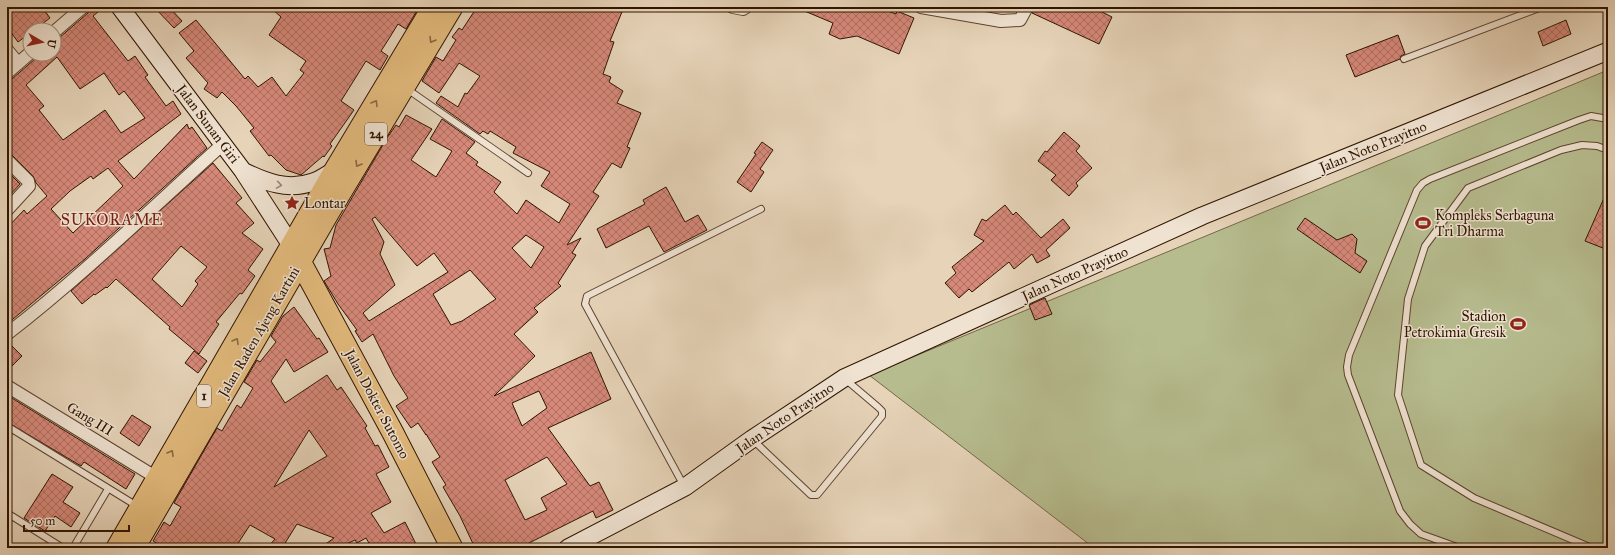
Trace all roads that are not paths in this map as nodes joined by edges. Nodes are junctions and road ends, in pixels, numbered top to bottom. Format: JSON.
{"nodes":[{"id":1,"x":82,"y":7,"type":"edge"},
{"id":2,"x":120,"y":7,"type":"edge"},
{"id":3,"x":433,"y":7,"type":"edge"},
{"id":4,"x":452,"y":7,"type":"edge"},
{"id":5,"x":733,"y":7,"type":"edge"},
{"id":6,"x":746,"y":7,"type":"edge"},
{"id":7,"x":921,"y":7,"type":"edge"},
{"id":8,"x":1027,"y":7,"type":"edge"},
{"id":9,"x":1542,"y":7,"type":"edge"},
{"id":10,"x":62,"y":25,"type":"edge"},
{"id":11,"x":7,"y":50,"type":"edge"},
{"id":12,"x":1608,"y":52,"type":"edge"},
{"id":13,"x":1404,"y":59,"type":"dead end"},
{"id":14,"x":22,"y":60,"type":"edge"},
{"id":15,"x":18,"y":63,"type":"junction"},
{"id":16,"x":7,"y":73,"type":"edge"},
{"id":17,"x":404,"y":87,"type":"junction"},
{"id":18,"x":1608,"y":119,"type":"edge"},
{"id":19,"x":223,"y":144,"type":"junction"},
{"id":20,"x":1608,"y":150,"type":"edge"},
{"id":21,"x":7,"y":160,"type":"edge"},
{"id":22,"x":335,"y":170,"type":"junction"},
{"id":23,"x":243,"y":171,"type":"junction"},
{"id":24,"x":528,"y":173,"type":"dead end"},
{"id":25,"x":761,"y":209,"type":"dead end"},
{"id":26,"x":7,"y":210,"type":"edge"},
{"id":27,"x":296,"y":253,"type":"junction"},
{"id":28,"x":7,"y":334,"type":"edge"},
{"id":29,"x":844,"y":378,"type":"junction"},
{"id":30,"x":7,"y":386,"type":"edge"},
{"id":31,"x":7,"y":426,"type":"edge"},
{"id":32,"x":752,"y":439,"type":"junction"},
{"id":33,"x":157,"y":478,"type":"junction"},
{"id":34,"x":685,"y":487,"type":"junction"},
{"id":35,"x":108,"y":489,"type":"junction"},
{"id":36,"x":146,"y":512,"type":"junction"},
{"id":37,"x":7,"y":513,"type":"edge"},
{"id":38,"x":63,"y":548,"type":"edge"},
{"id":39,"x":73,"y":548,"type":"edge"},
{"id":40,"x":117,"y":548,"type":"edge"},
{"id":41,"x":134,"y":548,"type":"edge"},
{"id":42,"x":452,"y":548,"type":"edge"},
{"id":43,"x":568,"y":548,"type":"edge"},
{"id":44,"x":1460,"y":548,"type":"edge"},
{"id":45,"x":1592,"y":548,"type":"edge"}],
"edges":[{"from":1,"to":10,"type":"street"},
{"from":2,"to":19,"type":"street","name":"Jalan Sunan Giri"},
{"from":22,"to":3,"type":"highway","number":"24","one_way":true},
{"from":4,"to":17,"type":"highway","number":"24","one_way":true},
{"from":5,"to":6,"type":"street"},
{"from":7,"to":8,"type":"street"},
{"from":9,"to":13,"type":"lane"},
{"from":11,"to":15,"type":"street"},
{"from":12,"to":29,"type":"street","name":"Jalan Noto Prayitno"},
{"from":14,"to":15,"type":"street"},
{"from":15,"to":16,"type":"street"},
{"from":17,"to":24,"type":"lane"},
{"from":17,"to":27,"type":"highway","number":"24","one_way":true},
{"from":18,"to":44,"type":"lane"},
{"from":19,"to":23,"type":"street","name":"Jalan Sunan Giri"},
{"from":19,"to":28,"type":"street"},
{"from":20,"to":45,"type":"lane"},
{"from":21,"to":26,"type":"street"},
{"from":23,"to":22,"type":"street","one_way":true},
{"from":22,"to":27,"type":"highway","number":"24"},
{"from":23,"to":27,"type":"street","name":"Jalan Sunan Giri"},
{"from":25,"to":34,"type":"lane"},
{"from":33,"to":27,"type":"highway","name":"Jalan Raden Ajeng Kartini","number":"1","one_way":true},
{"from":27,"to":36,"type":"highway","name":"Jalan Raden Ajeng Kartini","number":"1"},
{"from":27,"to":42,"type":"highway","name":"Jalan Dokter Sutomo"},
{"from":29,"to":32,"type":"street","name":"Jalan Noto Prayitno"},
{"from":29,"to":32,"type":"lane"},
{"from":30,"to":33,"type":"street","name":"Gang III"},
{"from":31,"to":35,"type":"lane"},
{"from":32,"to":34,"type":"street","name":"Jalan Noto Prayitno"},
{"from":33,"to":36,"type":"highway","name":"Jalan Raden Ajeng Kartini","number":"1"},
{"from":34,"to":43,"type":"street","name":"Jalan Noto Prayitno"},
{"from":35,"to":36,"type":"lane"},
{"from":35,"to":39,"type":"lane"},
{"from":36,"to":40,"type":"highway","name":"Jalan Raden Ajeng Kartini","number":"1"},
{"from":36,"to":41,"type":"highway","name":"Jalan Raden Ajeng Kartini","number":"1"},
{"from":37,"to":38,"type":"lane"}]}
